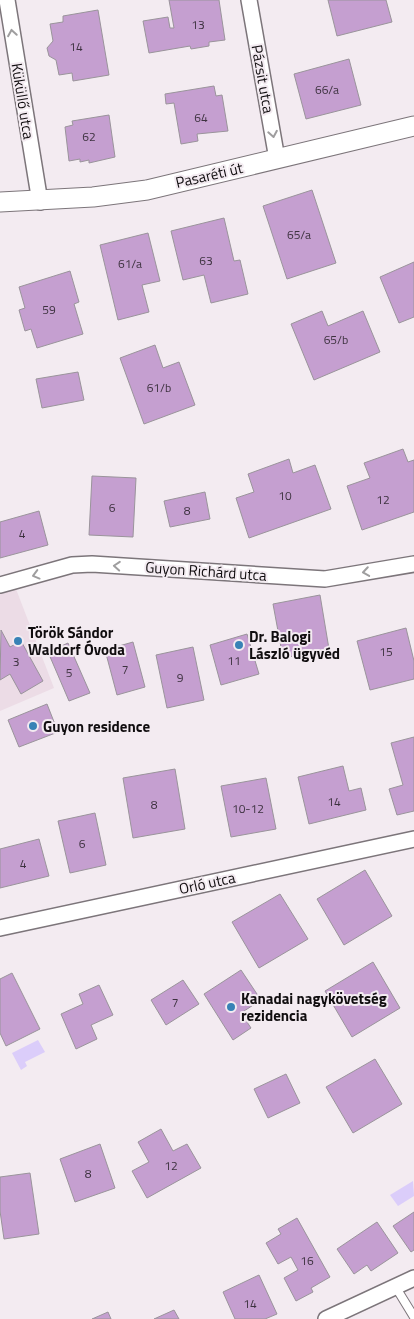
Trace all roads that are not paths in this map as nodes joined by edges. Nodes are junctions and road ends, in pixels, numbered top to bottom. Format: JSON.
{"nodes":[{"id":1,"x":7,"y":0,"type":"edge"},
{"id":2,"x":249,"y":0,"type":"edge"},
{"id":3,"x":414,"y":126,"type":"edge"},
{"id":4,"x":277,"y":159,"type":"junction"},
{"id":5,"x":0,"y":202,"type":"edge"},
{"id":6,"x":40,"y":202,"type":"junction"},
{"id":7,"x":414,"y":564,"type":"edge"},
{"id":8,"x":0,"y":585,"type":"edge"},
{"id":9,"x":414,"y":838,"type":"edge"},
{"id":10,"x":0,"y":928,"type":"edge"},
{"id":11,"x":414,"y":1278,"type":"edge"},
{"id":12,"x":395,"y":1286,"type":"junction"},
{"id":13,"x":414,"y":1317,"type":"edge"},
{"id":14,"x":326,"y":1319,"type":"edge"}],
"edges":[{"from":6,"to":1,"type":"street","name":"Küküllő utca","one_way":true},
{"from":2,"to":4,"type":"street","name":"Pázsit utca","one_way":true},
{"from":3,"to":4,"type":"street","name":"Pasaréti út"},
{"from":4,"to":6,"type":"street","name":"Pasaréti út"},
{"from":5,"to":6,"type":"street","name":"Pasaréti út"},
{"from":7,"to":8,"type":"street","name":"Guyon Richárd utca","one_way":true},
{"from":9,"to":10,"type":"street","name":"Orló utca"},
{"from":11,"to":12,"type":"street"},
{"from":12,"to":13,"type":"lane"},
{"from":12,"to":14,"type":"street"}]}
